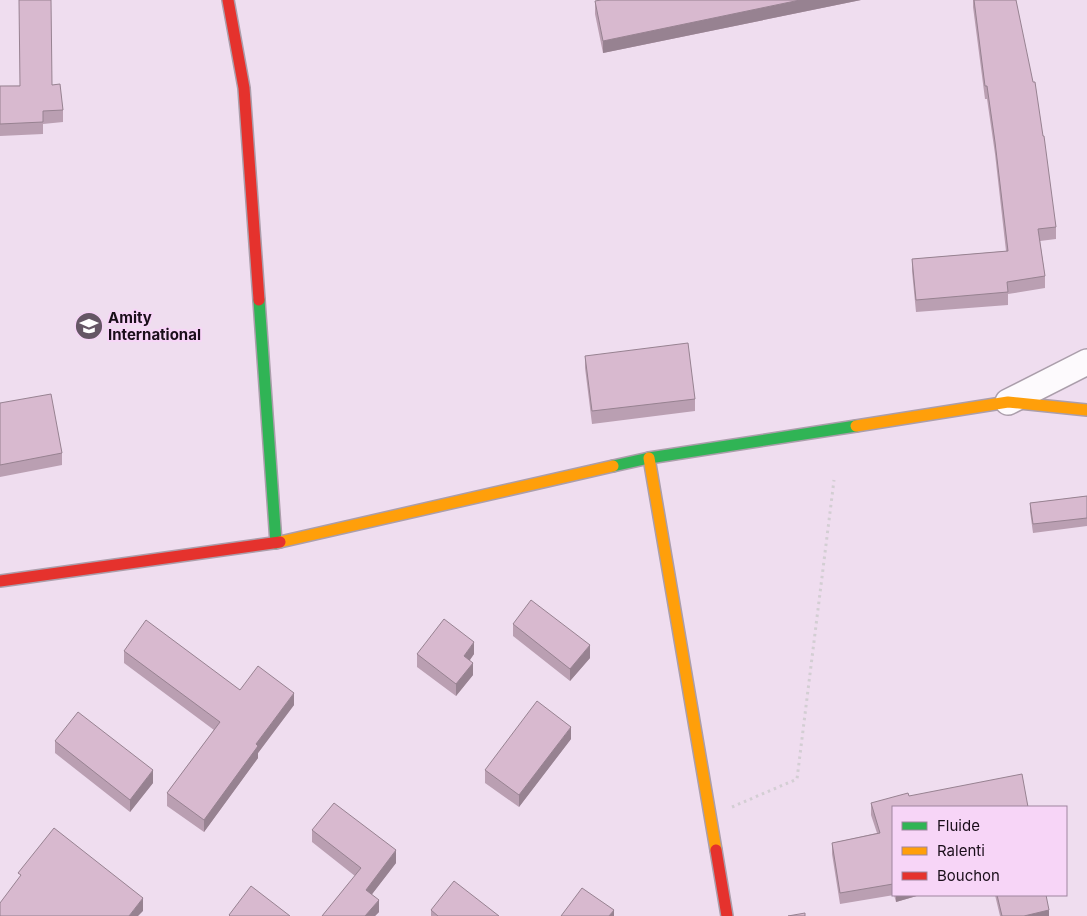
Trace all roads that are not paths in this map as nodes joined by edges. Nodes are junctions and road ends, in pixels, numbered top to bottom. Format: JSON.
{"nodes":[{"id":1,"x":228,"y":0,"type":"edge"},
{"id":2,"x":1087,"y":362,"type":"edge"},
{"id":3,"x":1008,"y":402,"type":"junction"},
{"id":4,"x":1087,"y":410,"type":"edge"},
{"id":5,"x":649,"y":458,"type":"junction"},
{"id":6,"x":276,"y":544,"type":"junction"},
{"id":7,"x":0,"y":581,"type":"edge"},
{"id":8,"x":728,"y":916,"type":"edge"}],
"edges":[{"from":1,"to":6,"type":"street"},
{"from":2,"to":3,"type":"street"},
{"from":3,"to":4,"type":"street"},
{"from":3,"to":5,"type":"street"},
{"from":5,"to":6,"type":"street"},
{"from":5,"to":8,"type":"street"},
{"from":6,"to":7,"type":"street"}]}
